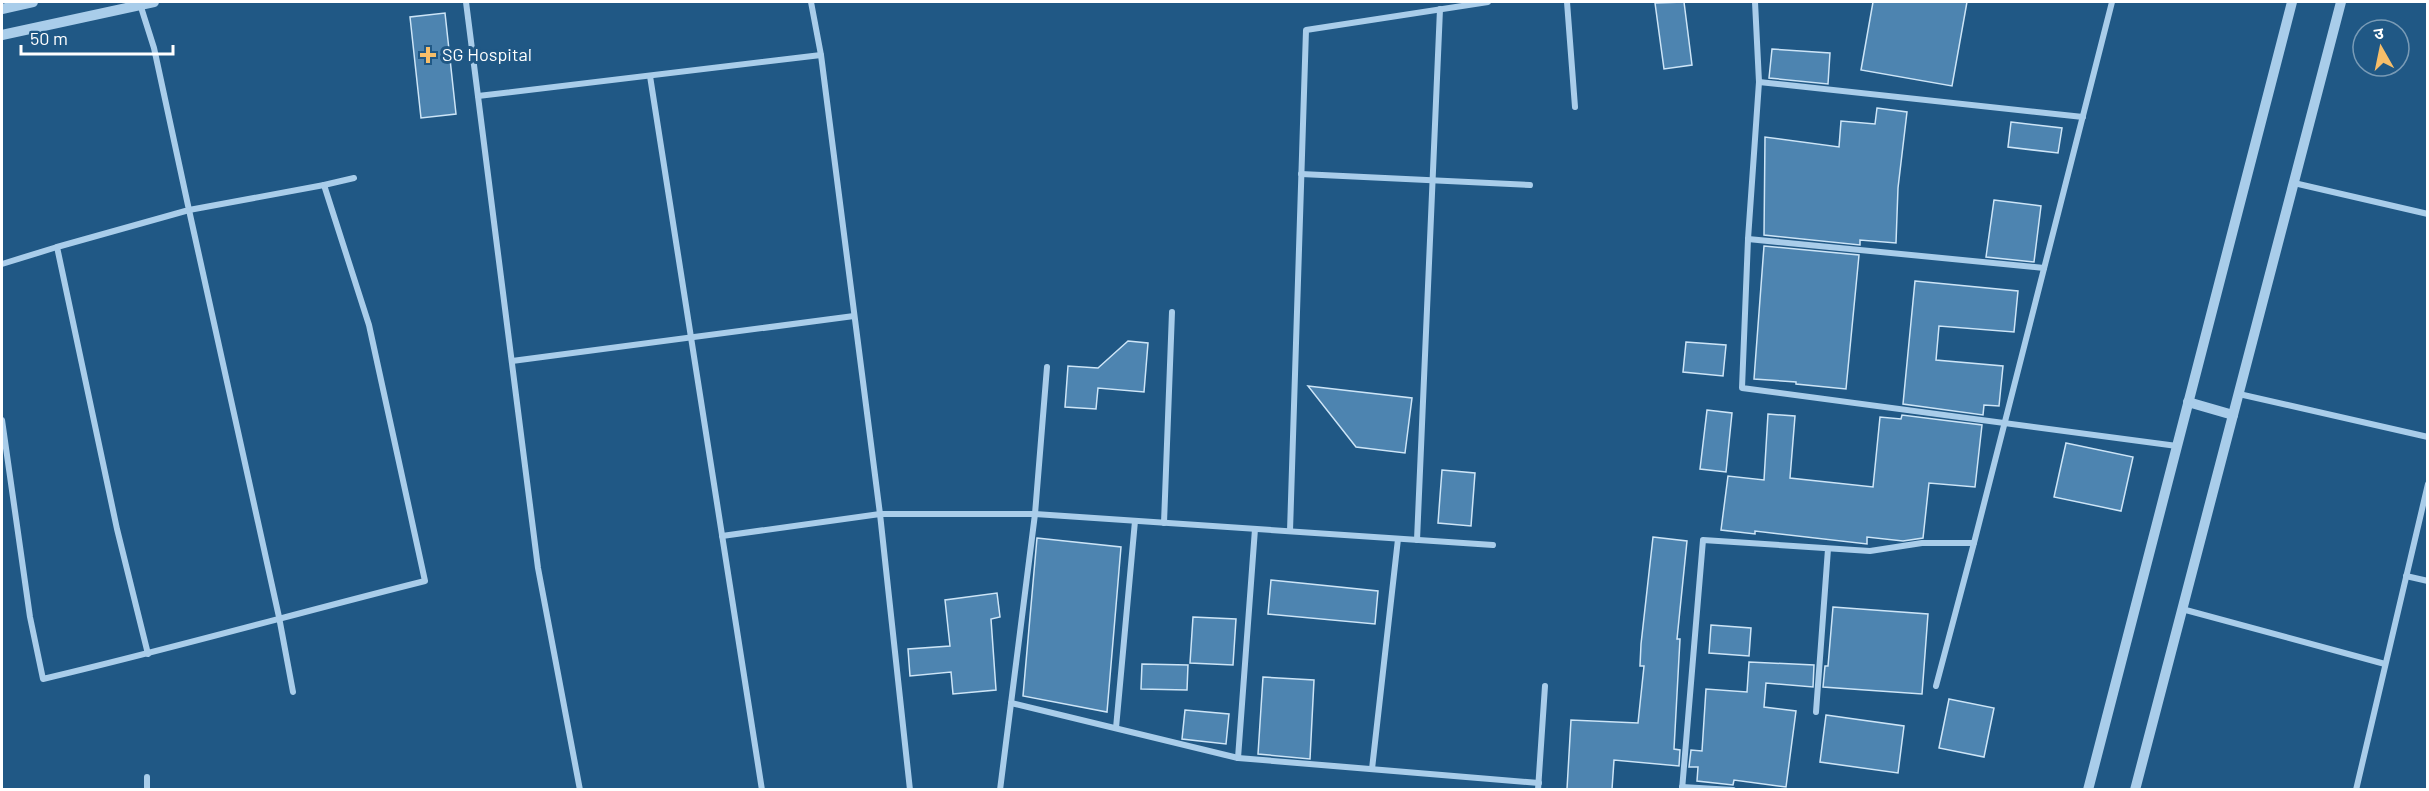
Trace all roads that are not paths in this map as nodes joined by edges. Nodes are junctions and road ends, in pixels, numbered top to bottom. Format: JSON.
{"nodes":[{"id":1,"x":33,"y":2,"type":"edge"},
{"id":2,"x":154,"y":2,"type":"edge"},
{"id":3,"x":466,"y":2,"type":"edge"},
{"id":4,"x":811,"y":2,"type":"edge"},
{"id":5,"x":1488,"y":2,"type":"edge"},
{"id":6,"x":1567,"y":2,"type":"edge"},
{"id":7,"x":1755,"y":2,"type":"edge"},
{"id":8,"x":2112,"y":2,"type":"edge"},
{"id":9,"x":2292,"y":2,"type":"edge"},
{"id":10,"x":2341,"y":2,"type":"edge"},
{"id":11,"x":140,"y":4,"type":"junction"},
{"id":12,"x":2,"y":9,"type":"edge"},
{"id":13,"x":1440,"y":9,"type":"junction"},
{"id":14,"x":2,"y":35,"type":"edge"},
{"id":15,"x":821,"y":55,"type":"junction"},
{"id":16,"x":650,"y":75,"type":"junction"},
{"id":17,"x":1760,"y":82,"type":"junction"},
{"id":18,"x":478,"y":96,"type":"junction"},
{"id":19,"x":1575,"y":107,"type":"dead end"},
{"id":20,"x":2083,"y":117,"type":"junction"},
{"id":21,"x":1301,"y":174,"type":"junction"},
{"id":22,"x":354,"y":178,"type":"dead end"},
{"id":23,"x":1432,"y":179,"type":"junction"},
{"id":24,"x":2294,"y":183,"type":"junction"},
{"id":25,"x":324,"y":185,"type":"junction"},
{"id":26,"x":1530,"y":185,"type":"dead end"},
{"id":27,"x":189,"y":210,"type":"junction"},
{"id":28,"x":2427,"y":213,"type":"edge"},
{"id":29,"x":1748,"y":239,"type":"junction"},
{"id":30,"x":57,"y":247,"type":"junction"},
{"id":31,"x":2,"y":264,"type":"edge"},
{"id":32,"x":2044,"y":268,"type":"junction"},
{"id":33,"x":1172,"y":312,"type":"dead end"},
{"id":34,"x":854,"y":316,"type":"junction"},
{"id":35,"x":691,"y":337,"type":"junction"},
{"id":36,"x":512,"y":361,"type":"junction"},
{"id":37,"x":1047,"y":367,"type":"dead end"},
{"id":38,"x":2238,"y":394,"type":"junction"},
{"id":39,"x":2188,"y":402,"type":"junction"},
{"id":40,"x":2233,"y":415,"type":"junction"},
{"id":41,"x":2,"y":420,"type":"edge"},
{"id":42,"x":2004,"y":423,"type":"junction"},
{"id":43,"x":2427,"y":437,"type":"edge"},
{"id":44,"x":2177,"y":446,"type":"junction"},
{"id":45,"x":2427,"y":484,"type":"edge"},
{"id":46,"x":880,"y":514,"type":"junction"},
{"id":47,"x":1035,"y":514,"type":"junction"},
{"id":48,"x":1136,"y":521,"type":"junction"},
{"id":49,"x":1164,"y":523,"type":"junction"},
{"id":50,"x":1255,"y":529,"type":"junction"},
{"id":51,"x":1290,"y":531,"type":"junction"},
{"id":52,"x":722,"y":536,"type":"junction"},
{"id":53,"x":1398,"y":539,"type":"junction"},
{"id":54,"x":1417,"y":540,"type":"junction"},
{"id":55,"x":1974,"y":543,"type":"junction"},
{"id":56,"x":1493,"y":545,"type":"dead end"},
{"id":57,"x":1828,"y":549,"type":"junction"},
{"id":58,"x":2406,"y":576,"type":"junction"},
{"id":59,"x":2427,"y":581,"type":"edge"},
{"id":60,"x":2182,"y":609,"type":"junction"},
{"id":61,"x":279,"y":617,"type":"junction"},
{"id":62,"x":148,"y":654,"type":"junction"},
{"id":63,"x":2385,"y":664,"type":"junction"},
{"id":64,"x":1545,"y":686,"type":"dead end"},
{"id":65,"x":1936,"y":686,"type":"dead end"},
{"id":66,"x":293,"y":692,"type":"dead end"},
{"id":67,"x":1011,"y":703,"type":"junction"},
{"id":68,"x":1816,"y":712,"type":"dead end"},
{"id":69,"x":1116,"y":728,"type":"junction"},
{"id":70,"x":1238,"y":758,"type":"junction"},
{"id":71,"x":1372,"y":769,"type":"junction"},
{"id":72,"x":147,"y":777,"type":"dead end"},
{"id":73,"x":1538,"y":786,"type":"edge"},
{"id":74,"x":1682,"y":788,"type":"edge"},
{"id":75,"x":147,"y":789,"type":"edge"},
{"id":76,"x":579,"y":789,"type":"edge"},
{"id":77,"x":762,"y":789,"type":"edge"},
{"id":78,"x":910,"y":789,"type":"edge"},
{"id":79,"x":1000,"y":789,"type":"edge"},
{"id":80,"x":1733,"y":789,"type":"edge"},
{"id":81,"x":2088,"y":789,"type":"edge"},
{"id":82,"x":2135,"y":789,"type":"edge"},
{"id":83,"x":2356,"y":789,"type":"edge"}],
"edges":[{"from":1,"to":12,"type":"street"},
{"from":2,"to":11,"type":"street"},
{"from":3,"to":18,"type":"street"},
{"from":4,"to":15,"type":"street"},
{"from":5,"to":13,"type":"street"},
{"from":6,"to":19,"type":"street"},
{"from":7,"to":17,"type":"street"},
{"from":8,"to":20,"type":"street"},
{"from":9,"to":39,"type":"street"},
{"from":10,"to":24,"type":"street"},
{"from":11,"to":14,"type":"street"},
{"from":11,"to":27,"type":"street"},
{"from":13,"to":21,"type":"street"},
{"from":13,"to":23,"type":"street"},
{"from":15,"to":16,"type":"street"},
{"from":15,"to":34,"type":"street"},
{"from":16,"to":18,"type":"street"},
{"from":16,"to":35,"type":"street"},
{"from":17,"to":20,"type":"street"},
{"from":17,"to":29,"type":"street"},
{"from":18,"to":36,"type":"street"},
{"from":20,"to":32,"type":"street"},
{"from":21,"to":23,"type":"street"},
{"from":21,"to":51,"type":"street"},
{"from":22,"to":25,"type":"street"},
{"from":23,"to":26,"type":"street"},
{"from":23,"to":54,"type":"street"},
{"from":24,"to":28,"type":"street"},
{"from":24,"to":38,"type":"street"},
{"from":25,"to":27,"type":"street"},
{"from":25,"to":61,"type":"street"},
{"from":27,"to":30,"type":"street"},
{"from":27,"to":61,"type":"street"},
{"from":29,"to":32,"type":"street"},
{"from":29,"to":42,"type":"street"},
{"from":30,"to":31,"type":"street"},
{"from":30,"to":62,"type":"street"},
{"from":32,"to":42,"type":"street"},
{"from":33,"to":49,"type":"street"},
{"from":34,"to":35,"type":"street"},
{"from":34,"to":46,"type":"street"},
{"from":35,"to":36,"type":"street"},
{"from":35,"to":52,"type":"street"},
{"from":36,"to":76,"type":"street"},
{"from":37,"to":47,"type":"street"},
{"from":38,"to":40,"type":"street"},
{"from":38,"to":43,"type":"street"},
{"from":39,"to":40,"type":"street"},
{"from":39,"to":44,"type":"street"},
{"from":40,"to":60,"type":"street"},
{"from":41,"to":62,"type":"street"},
{"from":42,"to":44,"type":"street"},
{"from":42,"to":55,"type":"street"},
{"from":44,"to":81,"type":"street"},
{"from":45,"to":58,"type":"street"},
{"from":46,"to":47,"type":"street"},
{"from":46,"to":52,"type":"street"},
{"from":46,"to":78,"type":"street"},
{"from":47,"to":48,"type":"street"},
{"from":47,"to":67,"type":"street"},
{"from":48,"to":49,"type":"street"},
{"from":48,"to":69,"type":"street"},
{"from":49,"to":50,"type":"street"},
{"from":50,"to":51,"type":"street"},
{"from":50,"to":70,"type":"street"},
{"from":51,"to":53,"type":"street"},
{"from":52,"to":77,"type":"street"},
{"from":53,"to":54,"type":"street"},
{"from":53,"to":71,"type":"street"},
{"from":54,"to":56,"type":"street"},
{"from":55,"to":57,"type":"street"},
{"from":55,"to":65,"type":"street"},
{"from":57,"to":68,"type":"street"},
{"from":57,"to":74,"type":"street"},
{"from":58,"to":59,"type":"street"},
{"from":58,"to":63,"type":"street"},
{"from":60,"to":63,"type":"street"},
{"from":60,"to":82,"type":"street"},
{"from":61,"to":62,"type":"street"},
{"from":61,"to":66,"type":"street"},
{"from":63,"to":83,"type":"street"},
{"from":64,"to":73,"type":"street"},
{"from":67,"to":69,"type":"street"},
{"from":67,"to":79,"type":"street"},
{"from":69,"to":70,"type":"street"},
{"from":70,"to":71,"type":"street"},
{"from":71,"to":73,"type":"street"},
{"from":72,"to":75,"type":"street"},
{"from":74,"to":80,"type":"street"}]}
